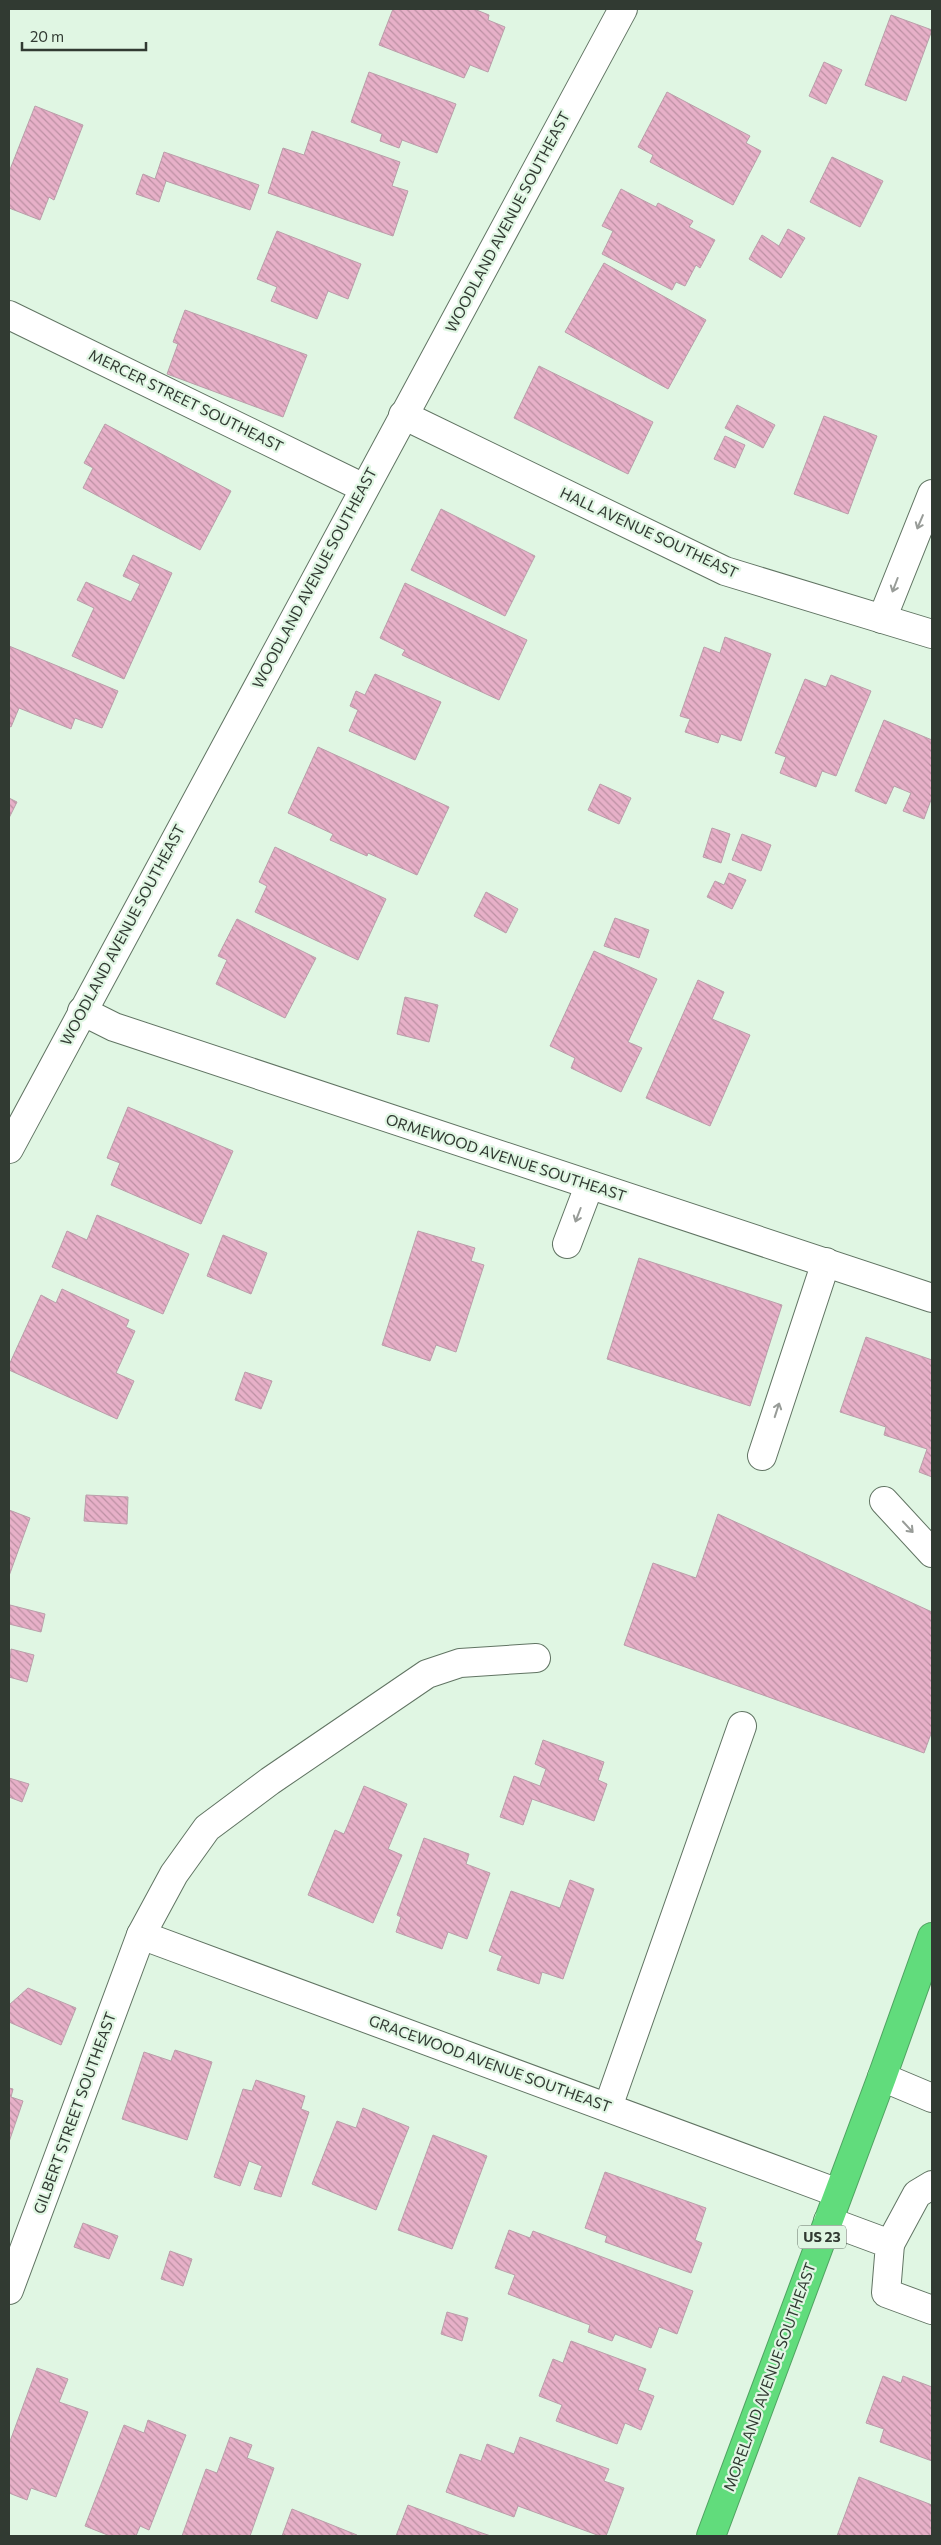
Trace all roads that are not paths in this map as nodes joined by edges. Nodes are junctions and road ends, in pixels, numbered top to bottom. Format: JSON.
{"nodes":[{"id":1,"x":623,"y":9,"type":"edge"},
{"id":2,"x":9,"y":315,"type":"edge"},
{"id":3,"x":403,"y":415,"type":"junction"},
{"id":4,"x":364,"y":488,"type":"junction"},
{"id":5,"x":932,"y":494,"type":"edge"},
{"id":6,"x":882,"y":619,"type":"junction"},
{"id":7,"x":932,"y":634,"type":"edge"},
{"id":8,"x":82,"y":1012,"type":"junction"},
{"id":9,"x":9,"y":1149,"type":"edge"},
{"id":10,"x":589,"y":1186,"type":"junction"},
{"id":11,"x":567,"y":1244,"type":"dead end"},
{"id":12,"x":826,"y":1262,"type":"junction"},
{"id":13,"x":932,"y":1298,"type":"edge"},
{"id":14,"x":762,"y":1456,"type":"dead end"},
{"id":15,"x":884,"y":1501,"type":"dead end"},
{"id":16,"x":932,"y":1553,"type":"edge"},
{"id":17,"x":536,"y":1658,"type":"dead end"},
{"id":18,"x":742,"y":1726,"type":"dead end"},
{"id":19,"x":141,"y":1935,"type":"junction"},
{"id":20,"x":932,"y":1937,"type":"edge"},
{"id":21,"x":882,"y":2077,"type":"junction"},
{"id":22,"x":932,"y":2098,"type":"edge"},
{"id":23,"x":608,"y":2107,"type":"junction"},
{"id":24,"x":932,"y":2185,"type":"edge"},
{"id":25,"x":838,"y":2193,"type":"junction"},
{"id":26,"x":828,"y":2221,"type":"junction"},
{"id":27,"x":890,"y":2244,"type":"junction"},
{"id":28,"x":9,"y":2290,"type":"edge"},
{"id":29,"x":932,"y":2310,"type":"edge"},
{"id":30,"x":711,"y":2536,"type":"edge"}],
"edges":[{"from":1,"to":3,"type":"street","name":"WOODLAND AVENUE SOUTHEAST"},
{"from":2,"to":4,"type":"street","name":"MERCER STREET SOUTHEAST"},
{"from":3,"to":4,"type":"street","name":"WOODLAND AVENUE SOUTHEAST"},
{"from":3,"to":6,"type":"street","name":"HALL AVENUE SOUTHEAST"},
{"from":4,"to":8,"type":"street","name":"WOODLAND AVENUE SOUTHEAST"},
{"from":5,"to":6,"type":"street","one_way":true},
{"from":6,"to":7,"type":"street","name":"HALL AVENUE SOUTHEAST"},
{"from":8,"to":9,"type":"street","name":"WOODLAND AVENUE SOUTHEAST"},
{"from":8,"to":10,"type":"street","name":"ORMEWOOD AVENUE SOUTHEAST"},
{"from":10,"to":11,"type":"street","one_way":true},
{"from":10,"to":12,"type":"street","name":"ORMEWOOD AVENUE SOUTHEAST"},
{"from":12,"to":13,"type":"street","name":"ORMEWOOD AVENUE SOUTHEAST"},
{"from":14,"to":12,"type":"street","one_way":true},
{"from":15,"to":16,"type":"street","one_way":true},
{"from":17,"to":19,"type":"street","name":"GILBERT STREET SOUTHEAST"},
{"from":18,"to":23,"type":"street"},
{"from":19,"to":23,"type":"street","name":"GRACEWOOD AVENUE SOUTHEAST"},
{"from":19,"to":28,"type":"street","name":"GILBERT STREET SOUTHEAST"},
{"from":20,"to":21,"type":"highway","name":"MORELAND AVENUE SOUTHEAST","number":"US 23"},
{"from":21,"to":22,"type":"street"},
{"from":21,"to":25,"type":"highway","name":"MORELAND AVENUE SOUTHEAST","number":"US 23"},
{"from":23,"to":25,"type":"street","name":"GRACEWOOD AVENUE SOUTHEAST"},
{"from":24,"to":27,"type":"street"},
{"from":25,"to":26,"type":"highway","name":"MORELAND AVENUE SOUTHEAST","number":"US 23"},
{"from":26,"to":27,"type":"street"},
{"from":26,"to":30,"type":"highway","name":"MORELAND AVENUE SOUTHEAST","number":"US 23"},
{"from":27,"to":29,"type":"street"}]}
